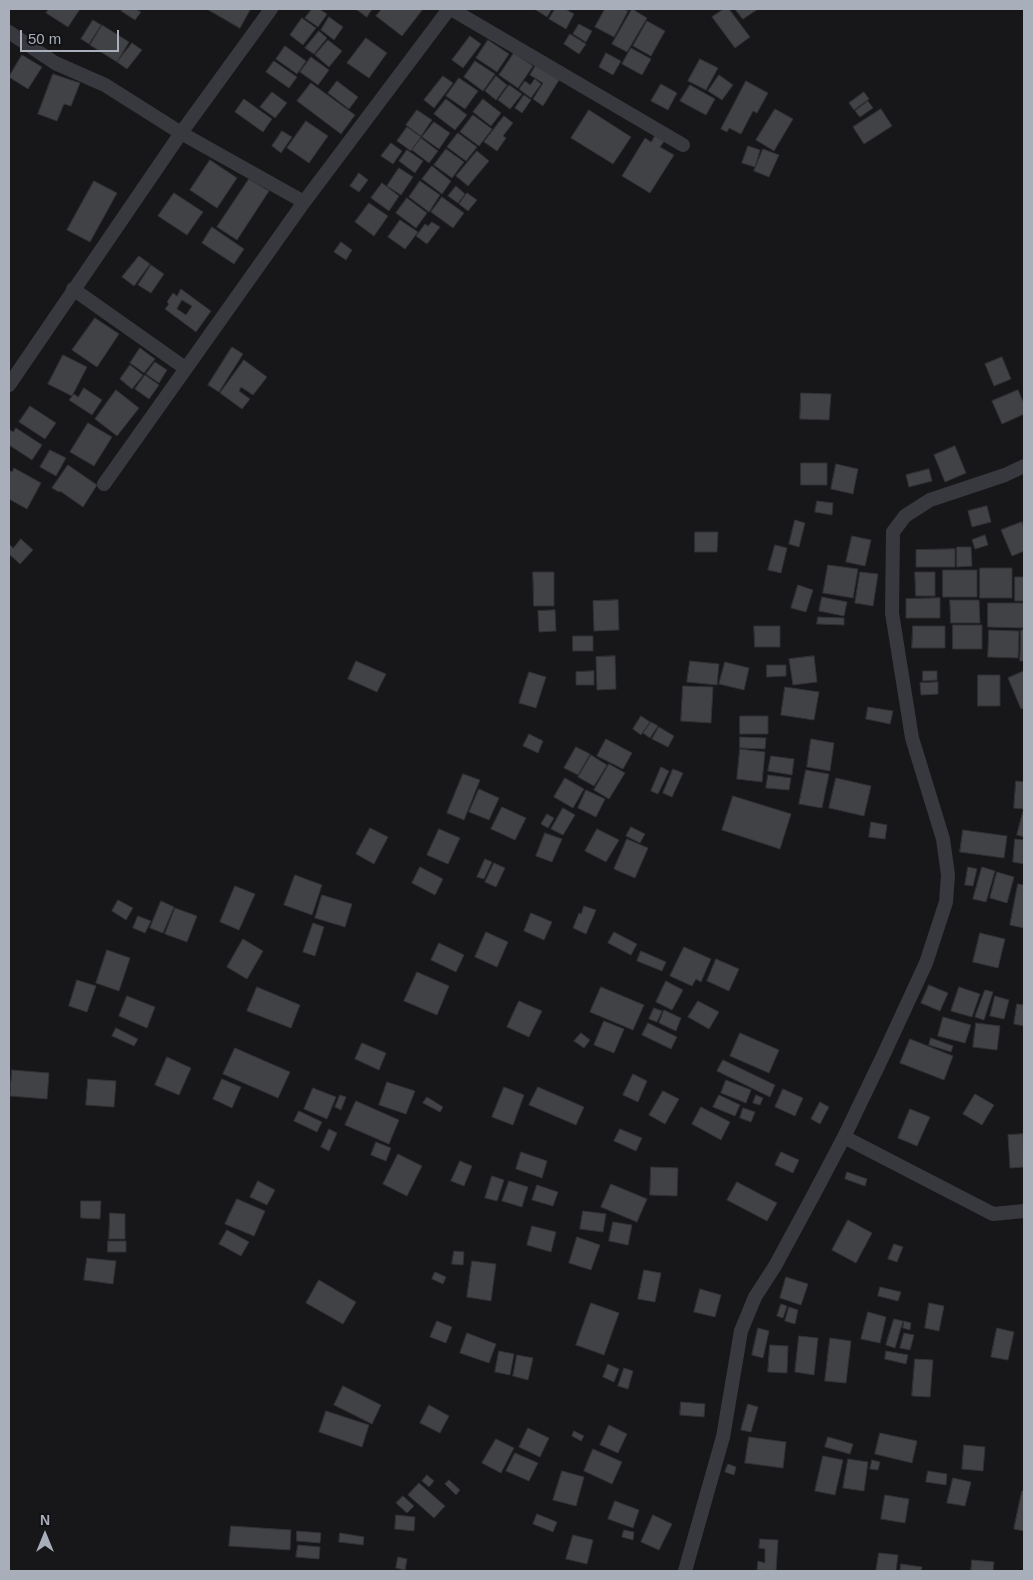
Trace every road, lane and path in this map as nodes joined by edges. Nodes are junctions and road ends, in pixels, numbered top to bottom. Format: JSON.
{"nodes":[{"id":1,"x":271,"y":9,"type":"edge"},
{"id":2,"x":450,"y":9,"type":"edge"},
{"id":3,"x":9,"y":32,"type":"edge"},
{"id":4,"x":181,"y":133,"type":"junction"},
{"id":5,"x":683,"y":145,"type":"dead end"},
{"id":6,"x":304,"y":202,"type":"junction"},
{"id":7,"x":73,"y":289,"type":"junction"},
{"id":8,"x":185,"y":368,"type":"junction"},
{"id":9,"x":9,"y":385,"type":"edge"},
{"id":10,"x":1024,"y":466,"type":"edge"},
{"id":11,"x":104,"y":484,"type":"dead end"},
{"id":12,"x":844,"y":1137,"type":"junction"},
{"id":13,"x":1024,"y":1210,"type":"edge"},
{"id":14,"x":685,"y":1571,"type":"edge"}],
"edges":[{"from":1,"to":4,"type":"street"},
{"from":2,"to":5,"type":"street"},
{"from":2,"to":6,"type":"street"},
{"from":3,"to":4,"type":"street"},
{"from":4,"to":6,"type":"street"},
{"from":4,"to":7,"type":"street"},
{"from":6,"to":8,"type":"street"},
{"from":7,"to":8,"type":"street"},
{"from":7,"to":9,"type":"street"},
{"from":8,"to":11,"type":"street"},
{"from":10,"to":12,"type":"street"},
{"from":12,"to":13,"type":"street"},
{"from":12,"to":14,"type":"street"}]}
